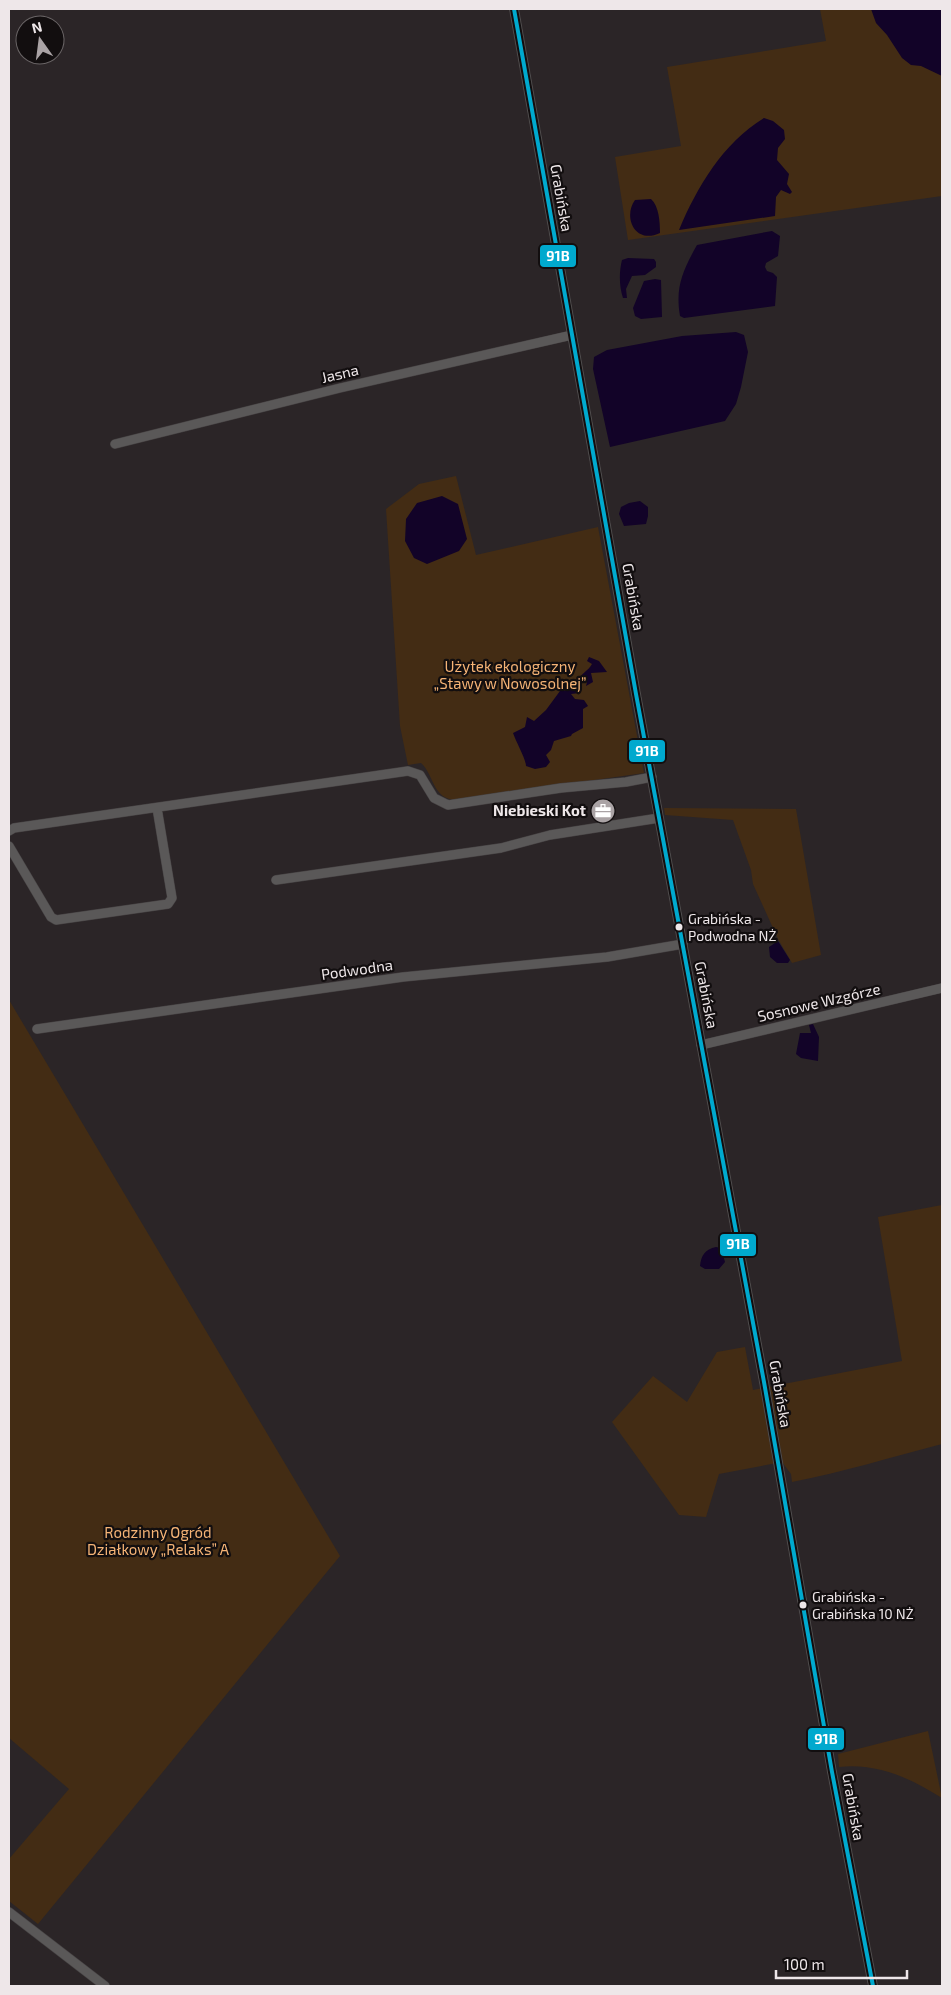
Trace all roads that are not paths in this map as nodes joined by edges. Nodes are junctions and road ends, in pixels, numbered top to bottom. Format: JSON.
{"nodes":[{"id":1,"x":514,"y":9,"type":"edge"},
{"id":2,"x":572,"y":335,"type":"junction"},
{"id":3,"x":115,"y":444,"type":"dead end"},
{"id":4,"x":652,"y":777,"type":"junction"},
{"id":5,"x":157,"y":808,"type":"junction"},
{"id":6,"x":659,"y":818,"type":"junction"},
{"id":7,"x":9,"y":832,"type":"edge"},
{"id":8,"x":9,"y":846,"type":"edge"},
{"id":9,"x":276,"y":880,"type":"dead end"},
{"id":10,"x":683,"y":944,"type":"junction"},
{"id":11,"x":942,"y":988,"type":"edge"},
{"id":12,"x":37,"y":1029,"type":"dead end"},
{"id":13,"x":702,"y":1045,"type":"junction"},
{"id":14,"x":9,"y":1912,"type":"edge"},
{"id":15,"x":106,"y":1986,"type":"edge"},
{"id":16,"x":873,"y":1986,"type":"edge"}],
"edges":[{"from":1,"to":2,"type":"street","name":"Grabińska"},
{"from":2,"to":3,"type":"street","name":"Jasna"},
{"from":2,"to":4,"type":"street","name":"Grabińska"},
{"from":4,"to":5,"type":"street"},
{"from":4,"to":6,"type":"street","name":"Grabińska"},
{"from":5,"to":7,"type":"street"},
{"from":5,"to":8,"type":"street"},
{"from":6,"to":9,"type":"street"},
{"from":6,"to":10,"type":"street","name":"Grabińska"},
{"from":10,"to":12,"type":"street","name":"Podwodna"},
{"from":10,"to":13,"type":"street","name":"Grabińska"},
{"from":11,"to":13,"type":"street","name":"Sosnowe Wzgórze"},
{"from":13,"to":16,"type":"street","name":"Grabińska"},
{"from":14,"to":15,"type":"street"}]}
